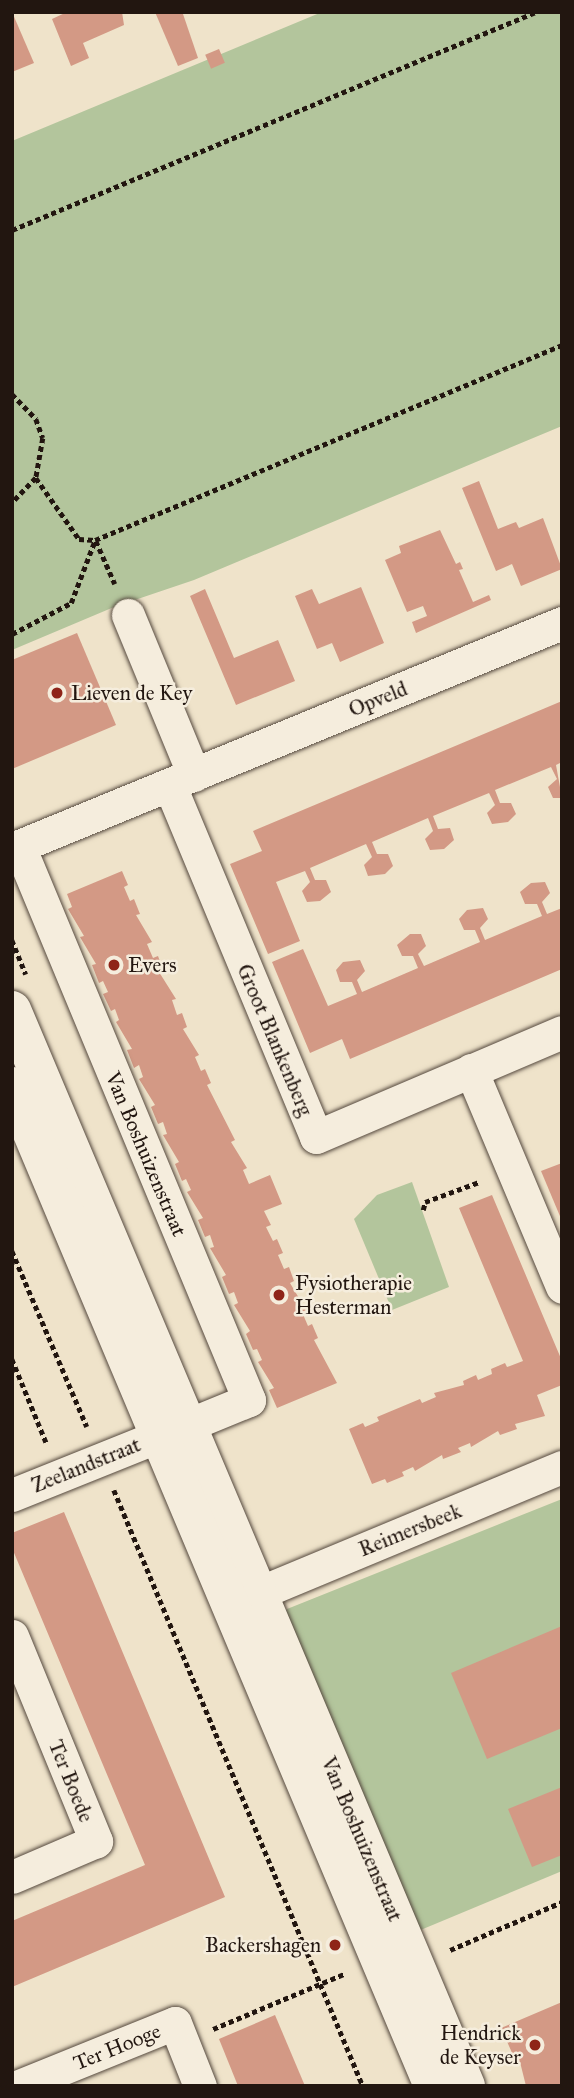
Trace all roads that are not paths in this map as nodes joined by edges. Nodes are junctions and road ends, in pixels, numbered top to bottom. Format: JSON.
{"nodes":[{"id":1,"x":128,"y":615,"type":"road end"},
{"id":2,"x":562,"y":623,"type":"edge"},
{"id":3,"x":182,"y":780,"type":"junction"},
{"id":4,"x":15,"y":847,"type":"edge"},
{"id":5,"x":16,"y":1030,"type":"edge"},
{"id":6,"x":562,"y":1032,"type":"edge"},
{"id":7,"x":471,"y":1070,"type":"junction"},
{"id":8,"x":12,"y":1086,"type":"edge"},
{"id":9,"x":562,"y":1287,"type":"edge"},
{"id":10,"x":174,"y":1430,"type":"junction"},
{"id":11,"x":562,"y":1467,"type":"edge"},
{"id":12,"x":12,"y":1495,"type":"edge"},
{"id":13,"x":245,"y":1599,"type":"junction"},
{"id":14,"x":12,"y":1636,"type":"edge"},
{"id":15,"x":12,"y":1877,"type":"edge"},
{"id":16,"x":397,"y":1962,"type":"junction"},
{"id":17,"x":19,"y":2086,"type":"edge"},
{"id":18,"x":200,"y":2086,"type":"edge"},
{"id":19,"x":433,"y":2086,"type":"edge"},
{"id":20,"x":466,"y":2086,"type":"edge"}],
"edges":[{"from":1,"to":3,"type":"street"},
{"from":2,"to":3,"type":"street","name":"Opveld"},
{"from":3,"to":4,"type":"street","name":"Opveld"},
{"from":3,"to":7,"type":"street","name":"Groot Blankenberg"},
{"from":4,"to":10,"type":"street","name":"Van Boshuizenstraat"},
{"from":5,"to":10,"type":"street","name":"Van Boshuizenstraat"},
{"from":6,"to":7,"type":"street","name":"Groot Blankenberg"},
{"from":7,"to":9,"type":"street"},
{"from":8,"to":10,"type":"street","name":"Van Boshuizenstraat"},
{"from":10,"to":12,"type":"street","name":"Zeelandstraat"},
{"from":10,"to":13,"type":"street","name":"Van Boshuizenstraat"},
{"from":11,"to":13,"type":"street","name":"Reimersbeek"},
{"from":13,"to":16,"type":"street","name":"Van Boshuizenstraat"},
{"from":14,"to":15,"type":"street","name":"Ter Boede"},
{"from":16,"to":19,"type":"street","name":"Van Boshuizenstraat"},
{"from":16,"to":20,"type":"street","name":"Van Boshuizenstraat"},
{"from":17,"to":18,"type":"street","name":"Ter Hooge"}]}
